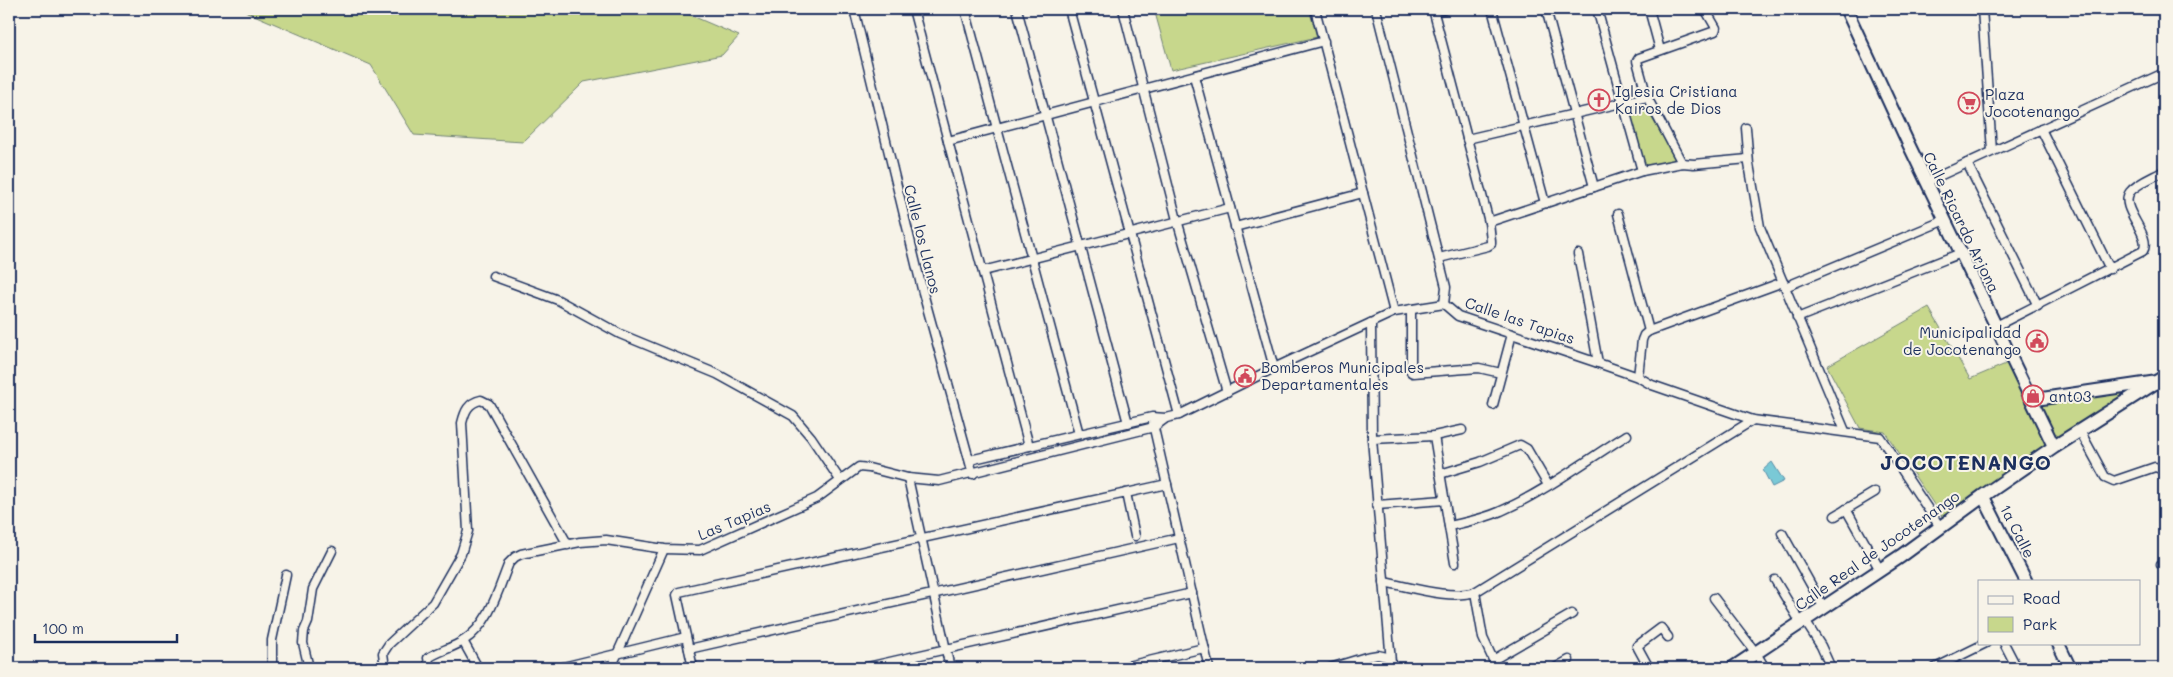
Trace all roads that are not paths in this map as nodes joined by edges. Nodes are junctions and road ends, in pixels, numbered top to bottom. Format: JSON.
{"nodes":[{"id":1,"x":854,"y":9,"type":"edge"},
{"id":2,"x":913,"y":9,"type":"edge"},
{"id":3,"x":965,"y":9,"type":"edge"},
{"id":4,"x":1017,"y":9,"type":"edge"},
{"id":5,"x":1069,"y":9,"type":"edge"},
{"id":6,"x":1123,"y":9,"type":"edge"},
{"id":7,"x":1315,"y":9,"type":"edge"},
{"id":8,"x":1376,"y":9,"type":"edge"},
{"id":9,"x":1445,"y":9,"type":"edge"},
{"id":10,"x":1492,"y":9,"type":"edge"},
{"id":11,"x":1546,"y":9,"type":"edge"},
{"id":12,"x":1597,"y":9,"type":"edge"},
{"id":13,"x":1649,"y":9,"type":"edge"},
{"id":14,"x":1705,"y":9,"type":"edge"},
{"id":15,"x":1846,"y":9,"type":"edge"},
{"id":16,"x":1982,"y":9,"type":"edge"},
{"id":17,"x":1434,"y":10,"type":"edge"},
{"id":18,"x":1324,"y":41,"type":"junction"},
{"id":19,"x":1660,"y":50,"type":"junction"},
{"id":20,"x":2164,"y":73,"type":"edge"},
{"id":21,"x":1194,"y":76,"type":"junction"},
{"id":22,"x":1142,"y":88,"type":"junction"},
{"id":23,"x":1647,"y":97,"type":"junction"},
{"id":24,"x":1096,"y":102,"type":"junction"},
{"id":25,"x":1623,"y":103,"type":"junction"},
{"id":26,"x":1574,"y":114,"type":"junction"},
{"id":27,"x":1045,"y":115,"type":"junction"},
{"id":28,"x":1524,"y":126,"type":"junction"},
{"id":29,"x":997,"y":128,"type":"junction"},
{"id":30,"x":1746,"y":128,"type":"dead end"},
{"id":31,"x":2041,"y":129,"type":"junction"},
{"id":32,"x":1467,"y":139,"type":"junction"},
{"id":33,"x":948,"y":141,"type":"junction"},
{"id":34,"x":1992,"y":151,"type":"junction"},
{"id":35,"x":1748,"y":159,"type":"junction"},
{"id":36,"x":1682,"y":163,"type":"junction"},
{"id":37,"x":1967,"y":163,"type":"junction"},
{"id":38,"x":1642,"y":171,"type":"junction"},
{"id":39,"x":2164,"y":171,"type":"edge"},
{"id":40,"x":1926,"y":182,"type":"junction"},
{"id":41,"x":1594,"y":187,"type":"junction"},
{"id":42,"x":1363,"y":193,"type":"junction"},
{"id":43,"x":1546,"y":203,"type":"junction"},
{"id":44,"x":1230,"y":208,"type":"junction"},
{"id":45,"x":1618,"y":214,"type":"dead end"},
{"id":46,"x":1178,"y":220,"type":"junction"},
{"id":47,"x":1945,"y":220,"type":"junction"},
{"id":48,"x":1489,"y":222,"type":"junction"},
{"id":49,"x":1235,"y":227,"type":"junction"},
{"id":50,"x":1131,"y":233,"type":"junction"},
{"id":51,"x":1080,"y":246,"type":"junction"},
{"id":52,"x":1961,"y":252,"type":"junction"},
{"id":53,"x":1578,"y":254,"type":"dead end"},
{"id":54,"x":1032,"y":258,"type":"junction"},
{"id":55,"x":1439,"y":258,"type":"junction"},
{"id":56,"x":2110,"y":270,"type":"junction"},
{"id":57,"x":983,"y":271,"type":"junction"},
{"id":58,"x":493,"y":276,"type":"dead end"},
{"id":59,"x":1784,"y":285,"type":"junction"},
{"id":60,"x":1444,"y":304,"type":"junction"},
{"id":61,"x":2038,"y":306,"type":"junction"},
{"id":62,"x":1411,"y":309,"type":"junction"},
{"id":63,"x":1394,"y":312,"type":"junction"},
{"id":64,"x":1797,"y":318,"type":"junction"},
{"id":65,"x":1371,"y":323,"type":"junction"},
{"id":66,"x":1996,"y":326,"type":"junction"},
{"id":67,"x":1649,"y":331,"type":"junction"},
{"id":68,"x":1512,"y":334,"type":"junction"},
{"id":69,"x":1598,"y":363,"type":"junction"},
{"id":70,"x":1274,"y":368,"type":"junction"},
{"id":71,"x":1501,"y":373,"type":"junction"},
{"id":72,"x":1638,"y":377,"type":"junction"},
{"id":73,"x":2159,"y":379,"type":"edge"},
{"id":74,"x":1227,"y":392,"type":"junction"},
{"id":75,"x":2032,"y":400,"type":"junction"},
{"id":76,"x":1492,"y":405,"type":"dead end"},
{"id":77,"x":1179,"y":415,"type":"junction"},
{"id":78,"x":1152,"y":417,"type":"junction"},
{"id":79,"x":1166,"y":418,"type":"junction"},
{"id":80,"x":1754,"y":420,"type":"junction"},
{"id":81,"x":1128,"y":423,"type":"junction"},
{"id":82,"x":1154,"y":427,"type":"junction"},
{"id":83,"x":1462,"y":430,"type":"dead end"},
{"id":84,"x":1845,"y":431,"type":"junction"},
{"id":85,"x":2080,"y":431,"type":"junction"},
{"id":86,"x":1079,"y":434,"type":"junction"},
{"id":87,"x":1627,"y":435,"type":"dead end"},
{"id":88,"x":1434,"y":436,"type":"junction"},
{"id":89,"x":1372,"y":438,"type":"junction"},
{"id":90,"x":1029,"y":446,"type":"junction"},
{"id":91,"x":2054,"y":447,"type":"junction"},
{"id":92,"x":970,"y":460,"type":"junction"},
{"id":93,"x":2164,"y":470,"type":"edge"},
{"id":94,"x":973,"y":474,"type":"junction"},
{"id":95,"x":1440,"y":474,"type":"junction"},
{"id":96,"x":908,"y":478,"type":"junction"},
{"id":97,"x":840,"y":480,"type":"junction"},
{"id":98,"x":1167,"y":484,"type":"junction"},
{"id":99,"x":1548,"y":485,"type":"junction"},
{"id":100,"x":1875,"y":492,"type":"dead end"},
{"id":101,"x":1126,"y":493,"type":"junction"},
{"id":102,"x":1983,"y":496,"type":"junction"},
{"id":103,"x":1444,"y":500,"type":"junction"},
{"id":104,"x":1377,"y":505,"type":"junction"},
{"id":105,"x":1846,"y":509,"type":"junction"},
{"id":106,"x":1834,"y":516,"type":"dead end"},
{"id":107,"x":1449,"y":526,"type":"junction"},
{"id":108,"x":1940,"y":527,"type":"junction"},
{"id":109,"x":1782,"y":533,"type":"dead end"},
{"id":110,"x":1135,"y":536,"type":"dead end"},
{"id":111,"x":1179,"y":538,"type":"junction"},
{"id":112,"x":922,"y":540,"type":"junction"},
{"id":113,"x":568,"y":545,"type":"junction"},
{"id":114,"x":664,"y":550,"type":"junction"},
{"id":115,"x":332,"y":551,"type":"dead end"},
{"id":116,"x":1455,"y":563,"type":"dead end"},
{"id":117,"x":1880,"y":570,"type":"junction"},
{"id":118,"x":286,"y":576,"type":"dead end"},
{"id":119,"x":1775,"y":580,"type":"dead end"},
{"id":120,"x":2025,"y":580,"type":"edge"},
{"id":121,"x":1384,"y":582,"type":"junction"},
{"id":122,"x":1475,"y":592,"type":"junction"},
{"id":123,"x":1192,"y":593,"type":"junction"},
{"id":124,"x":933,"y":595,"type":"junction"},
{"id":125,"x":1714,"y":598,"type":"dead end"},
{"id":126,"x":1824,"y":608,"type":"junction"},
{"id":127,"x":1572,"y":614,"type":"dead end"},
{"id":128,"x":1803,"y":622,"type":"junction"},
{"id":129,"x":686,"y":637,"type":"junction"},
{"id":130,"x":1668,"y":637,"type":"dead end"},
{"id":131,"x":464,"y":640,"type":"junction"},
{"id":132,"x":1984,"y":644,"type":"edge"},
{"id":133,"x":2004,"y":644,"type":"edge"},
{"id":134,"x":2058,"y":644,"type":"edge"},
{"id":135,"x":1204,"y":648,"type":"junction"},
{"id":136,"x":689,"y":649,"type":"junction"},
{"id":137,"x":946,"y":650,"type":"junction"},
{"id":138,"x":1756,"y":653,"type":"junction"},
{"id":139,"x":616,"y":656,"type":"junction"},
{"id":140,"x":1569,"y":660,"type":"dead end"},
{"id":141,"x":1495,"y":664,"type":"edge"},
{"id":142,"x":1393,"y":665,"type":"edge"},
{"id":143,"x":563,"y":667,"type":"edge"},
{"id":144,"x":272,"y":668,"type":"edge"},
{"id":145,"x":308,"y":668,"type":"edge"},
{"id":146,"x":385,"y":668,"type":"edge"},
{"id":147,"x":430,"y":668,"type":"edge"},
{"id":148,"x":478,"y":668,"type":"edge"},
{"id":149,"x":611,"y":668,"type":"edge"},
{"id":150,"x":693,"y":668,"type":"edge"},
{"id":151,"x":863,"y":668,"type":"edge"},
{"id":152,"x":950,"y":668,"type":"edge"},
{"id":153,"x":1119,"y":668,"type":"edge"},
{"id":154,"x":1209,"y":668,"type":"edge"},
{"id":155,"x":1330,"y":668,"type":"edge"},
{"id":156,"x":1555,"y":668,"type":"edge"},
{"id":157,"x":1649,"y":668,"type":"edge"},
{"id":158,"x":1734,"y":668,"type":"edge"},
{"id":159,"x":1765,"y":668,"type":"edge"},
{"id":160,"x":1831,"y":668,"type":"edge"},
{"id":161,"x":1935,"y":668,"type":"edge"},
{"id":162,"x":2016,"y":668,"type":"edge"},
{"id":163,"x":2070,"y":668,"type":"edge"}],
"edges":[{"from":1,"to":92,"type":"street","name":"Calle los Llanos"},
{"from":2,"to":33,"type":"street"},
{"from":3,"to":29,"type":"street"},
{"from":4,"to":27,"type":"street"},
{"from":5,"to":24,"type":"street"},
{"from":6,"to":22,"type":"street"},
{"from":7,"to":18,"type":"street"},
{"from":8,"to":55,"type":"street"},
{"from":9,"to":17,"type":"street"},
{"from":10,"to":28,"type":"street"},
{"from":11,"to":26,"type":"street"},
{"from":12,"to":25,"type":"street"},
{"from":13,"to":19,"type":"street"},
{"from":14,"to":19,"type":"street"},
{"from":15,"to":40,"type":"street","name":"Calle Ricardo Arjona"},
{"from":16,"to":34,"type":"street"},
{"from":17,"to":32,"type":"street"},
{"from":18,"to":21,"type":"street"},
{"from":18,"to":42,"type":"street"},
{"from":19,"to":23,"type":"street"},
{"from":20,"to":31,"type":"street"},
{"from":21,"to":22,"type":"street"},
{"from":21,"to":44,"type":"street"},
{"from":22,"to":24,"type":"street"},
{"from":22,"to":46,"type":"street"},
{"from":23,"to":25,"type":"street"},
{"from":23,"to":36,"type":"street"},
{"from":24,"to":27,"type":"street"},
{"from":24,"to":50,"type":"street"},
{"from":25,"to":26,"type":"street"},
{"from":25,"to":38,"type":"street"},
{"from":26,"to":28,"type":"street"},
{"from":26,"to":41,"type":"street"},
{"from":27,"to":29,"type":"street"},
{"from":27,"to":51,"type":"street"},
{"from":28,"to":32,"type":"street"},
{"from":28,"to":43,"type":"street"},
{"from":29,"to":33,"type":"street"},
{"from":29,"to":54,"type":"street"},
{"from":30,"to":35,"type":"street"},
{"from":31,"to":34,"type":"street"},
{"from":31,"to":56,"type":"street"},
{"from":32,"to":48,"type":"street"},
{"from":33,"to":57,"type":"street"},
{"from":34,"to":37,"type":"street"},
{"from":35,"to":36,"type":"street"},
{"from":35,"to":59,"type":"street"},
{"from":36,"to":38,"type":"street"},
{"from":37,"to":40,"type":"street"},
{"from":37,"to":61,"type":"street"},
{"from":38,"to":41,"type":"street"},
{"from":39,"to":56,"type":"street"},
{"from":40,"to":47,"type":"street","name":"Calle Ricardo Arjona"},
{"from":41,"to":43,"type":"street"},
{"from":42,"to":49,"type":"street"},
{"from":42,"to":63,"type":"street"},
{"from":43,"to":48,"type":"street"},
{"from":44,"to":46,"type":"street"},
{"from":44,"to":49,"type":"street"},
{"from":45,"to":67,"type":"street"},
{"from":46,"to":50,"type":"street"},
{"from":46,"to":74,"type":"street"},
{"from":47,"to":52,"type":"street","name":"Calle Ricardo Arjona"},
{"from":47,"to":59,"type":"street"},
{"from":48,"to":55,"type":"street"},
{"from":49,"to":70,"type":"street"},
{"from":50,"to":51,"type":"street"},
{"from":50,"to":77,"type":"street"},
{"from":51,"to":54,"type":"street"},
{"from":51,"to":81,"type":"street"},
{"from":52,"to":64,"type":"street"},
{"from":52,"to":66,"type":"street","name":"Calle Ricardo Arjona"},
{"from":53,"to":69,"type":"street"},
{"from":54,"to":57,"type":"street"},
{"from":54,"to":86,"type":"street"},
{"from":55,"to":60,"type":"street"},
{"from":56,"to":61,"type":"street"},
{"from":57,"to":90,"type":"street"},
{"from":58,"to":97,"type":"street"},
{"from":59,"to":64,"type":"street"},
{"from":59,"to":67,"type":"street"},
{"from":60,"to":62,"type":"street","name":"Calle las Tapias"},
{"from":60,"to":68,"type":"street","name":"Calle las Tapias"},
{"from":61,"to":66,"type":"street"},
{"from":62,"to":63,"type":"street","name":"Calle las Tapias"},
{"from":62,"to":71,"type":"street"},
{"from":63,"to":65,"type":"street","name":"Calle las Tapias"},
{"from":64,"to":84,"type":"street"},
{"from":65,"to":70,"type":"street","name":"Calle las Tapias"},
{"from":65,"to":89,"type":"street"},
{"from":66,"to":75,"type":"street","name":"Calle Ricardo Arjona"},
{"from":67,"to":72,"type":"street"},
{"from":68,"to":69,"type":"street","name":"Calle las Tapias"},
{"from":68,"to":71,"type":"street"},
{"from":69,"to":72,"type":"street","name":"Calle las Tapias"},
{"from":70,"to":74,"type":"street","name":"Calle las Tapias"},
{"from":71,"to":76,"type":"street"},
{"from":72,"to":80,"type":"street","name":"Calle las Tapias"},
{"from":73,"to":75,"type":"street"},
{"from":73,"to":85,"type":"main road","name":"Calle Real de Jocotenango"},
{"from":74,"to":77,"type":"street","name":"Calle las Tapias"},
{"from":75,"to":91,"type":"street","name":"Calle Ricardo Arjona"},
{"from":77,"to":79,"type":"street","name":"Calle las Tapias"},
{"from":78,"to":79,"type":"street"},
{"from":78,"to":81,"type":"street"},
{"from":78,"to":82,"type":"street"},
{"from":79,"to":82,"type":"street","name":"Las Tapias"},
{"from":80,"to":84,"type":"street","name":"Calle las Tapias"},
{"from":80,"to":122,"type":"street"},
{"from":81,"to":86,"type":"street"},
{"from":82,"to":94,"type":"street","name":"Las Tapias"},
{"from":82,"to":98,"type":"street"},
{"from":83,"to":88,"type":"street"},
{"from":84,"to":108,"type":"street","name":"Calle las Tapias"},
{"from":85,"to":91,"type":"main road","name":"Calle Real de Jocotenango"},
{"from":85,"to":93,"type":"street"},
{"from":86,"to":90,"type":"street"},
{"from":87,"to":99,"type":"street"},
{"from":88,"to":89,"type":"street"},
{"from":88,"to":95,"type":"street"},
{"from":89,"to":104,"type":"street"},
{"from":90,"to":92,"type":"street"},
{"from":91,"to":102,"type":"main road","name":"Calle Real de Jocotenango"},
{"from":92,"to":94,"type":"street","name":"Calle los Llanos"},
{"from":94,"to":96,"type":"street","name":"Las Tapias"},
{"from":95,"to":99,"type":"street"},
{"from":95,"to":103,"type":"street"},
{"from":96,"to":97,"type":"street","name":"Las Tapias"},
{"from":96,"to":112,"type":"street"},
{"from":97,"to":114,"type":"street","name":"Las Tapias"},
{"from":98,"to":101,"type":"street"},
{"from":98,"to":111,"type":"street"},
{"from":99,"to":107,"type":"street"},
{"from":100,"to":105,"type":"street"},
{"from":101,"to":110,"type":"street"},
{"from":101,"to":112,"type":"street"},
{"from":102,"to":108,"type":"main road","name":"Calle Real de Jocotenango"},
{"from":102,"to":120,"type":"street","name":"1a Calle"},
{"from":103,"to":104,"type":"street"},
{"from":103,"to":107,"type":"street"},
{"from":104,"to":121,"type":"street"},
{"from":105,"to":106,"type":"street"},
{"from":105,"to":117,"type":"street"},
{"from":107,"to":116,"type":"street"},
{"from":108,"to":117,"type":"main road","name":"Calle Real de Jocotenango"},
{"from":109,"to":126,"type":"street"},
{"from":111,"to":123,"type":"street"},
{"from":111,"to":124,"type":"street"},
{"from":112,"to":124,"type":"street"},
{"from":112,"to":129,"type":"street"},
{"from":113,"to":114,"type":"street","name":"Las Tapias"},
{"from":113,"to":131,"type":"street","name":"Las Tapias"},
{"from":113,"to":146,"type":"street"},
{"from":114,"to":139,"type":"street"},
{"from":115,"to":145,"type":"street"},
{"from":117,"to":126,"type":"main road","name":"Calle Real de Jocotenango"},
{"from":118,"to":144,"type":"street"},
{"from":119,"to":128,"type":"street"},
{"from":121,"to":122,"type":"street"},
{"from":121,"to":142,"type":"street"},
{"from":122,"to":141,"type":"street"},
{"from":123,"to":135,"type":"street"},
{"from":123,"to":137,"type":"street"},
{"from":124,"to":136,"type":"street"},
{"from":124,"to":137,"type":"street"},
{"from":125,"to":138,"type":"street"},
{"from":126,"to":128,"type":"main road","name":"Calle Real de Jocotenango"},
{"from":127,"to":141,"type":"street"},
{"from":128,"to":138,"type":"main road","name":"Calle Real de Jocotenango"},
{"from":128,"to":160,"type":"street"},
{"from":129,"to":136,"type":"street"},
{"from":129,"to":139,"type":"street"},
{"from":130,"to":157,"type":"street"},
{"from":131,"to":147,"type":"street"},
{"from":131,"to":148,"type":"street"},
{"from":132,"to":161,"type":"street"},
{"from":133,"to":162,"type":"street"},
{"from":134,"to":163,"type":"street"},
{"from":135,"to":153,"type":"street"},
{"from":135,"to":154,"type":"street"},
{"from":136,"to":150,"type":"street"},
{"from":137,"to":151,"type":"street"},
{"from":137,"to":152,"type":"street"},
{"from":138,"to":158,"type":"main road","name":"Calle Real de Jocotenango"},
{"from":138,"to":159,"type":"street"},
{"from":139,"to":143,"type":"street"},
{"from":139,"to":149,"type":"street"},
{"from":140,"to":156,"type":"street"},
{"from":142,"to":155,"type":"street"}]}
